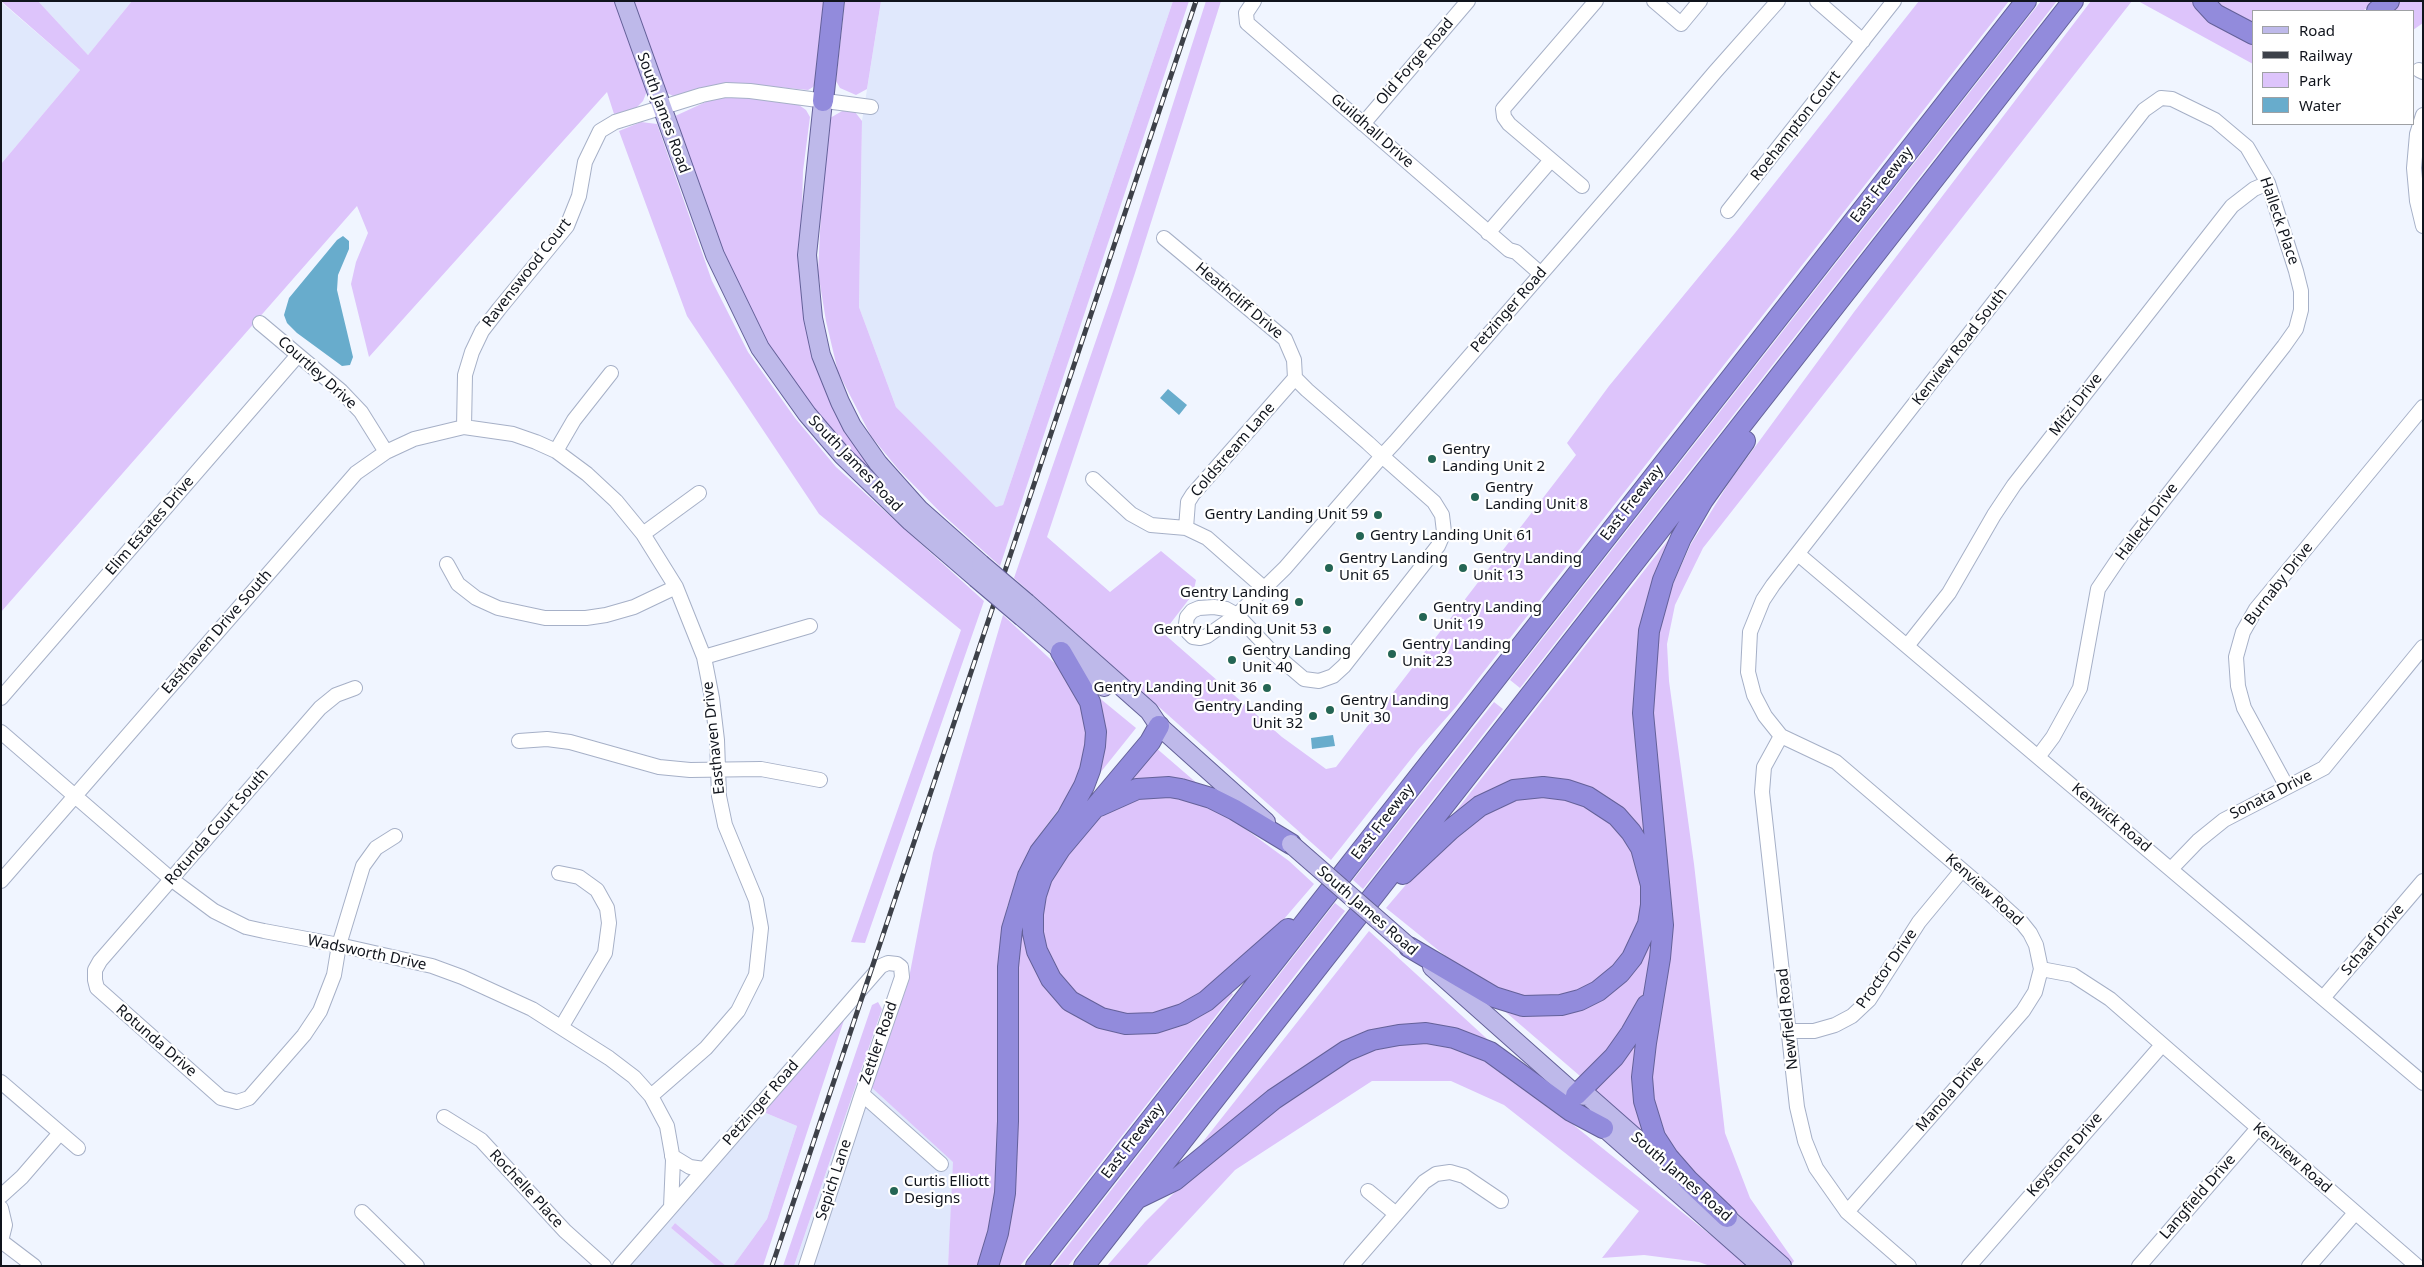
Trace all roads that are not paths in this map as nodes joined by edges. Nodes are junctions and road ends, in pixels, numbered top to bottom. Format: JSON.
{"nodes":[{"id":1,"x":624,"y":1,"type":"edge"},
{"id":2,"x":834,"y":1,"type":"edge"},
{"id":3,"x":1468,"y":1,"type":"edge"},
{"id":4,"x":1596,"y":1,"type":"edge"},
{"id":5,"x":1654,"y":1,"type":"edge"},
{"id":6,"x":1700,"y":1,"type":"edge"},
{"id":7,"x":1817,"y":1,"type":"edge"},
{"id":8,"x":1894,"y":1,"type":"edge"},
{"id":9,"x":2026,"y":1,"type":"edge"},
{"id":10,"x":2073,"y":1,"type":"edge"},
{"id":11,"x":2203,"y":1,"type":"edge"},
{"id":12,"x":2389,"y":1,"type":"edge"},
{"id":13,"x":1774,"y":3,"type":"edge"},
{"id":14,"x":1252,"y":4,"type":"edge"},
{"id":15,"x":2378,"y":10,"type":"edge"},
{"id":16,"x":2252,"y":33,"type":"edge"},
{"id":17,"x":1863,"y":41,"type":"junction"},
{"id":18,"x":2161,"y":98,"type":"joint"},
{"id":19,"x":823,"y":101,"type":"junction"},
{"id":20,"x":872,"y":107,"type":"dead end"},
{"id":21,"x":661,"y":108,"type":"junction"},
{"id":22,"x":2423,"y":115,"type":"edge"},
{"id":23,"x":1363,"y":124,"type":"junction"},
{"id":24,"x":1551,"y":160,"type":"junction"},
{"id":25,"x":2268,"y":183,"type":"junction"},
{"id":26,"x":1582,"y":186,"type":"dead end"},
{"id":27,"x":1728,"y":211,"type":"dead end"},
{"id":28,"x":2423,"y":226,"type":"edge"},
{"id":29,"x":1488,"y":233,"type":"junction"},
{"id":30,"x":1164,"y":238,"type":"dead end"},
{"id":31,"x":1539,"y":277,"type":"junction"},
{"id":32,"x":2301,"y":310,"type":"joint"},
{"id":33,"x":260,"y":324,"type":"dead end"},
{"id":34,"x":298,"y":354,"type":"junction"},
{"id":35,"x":611,"y":373,"type":"dead end"},
{"id":36,"x":1295,"y":378,"type":"junction"},
{"id":37,"x":1767,"y":392,"type":"junction"},
{"id":38,"x":2423,"y":407,"type":"edge"},
{"id":39,"x":464,"y":427,"type":"junction"},
{"id":40,"x":556,"y":450,"type":"junction"},
{"id":41,"x":386,"y":452,"type":"junction"},
{"id":42,"x":1382,"y":456,"type":"junction"},
{"id":43,"x":1093,"y":480,"type":"dead end"},
{"id":44,"x":699,"y":493,"type":"dead end"},
{"id":45,"x":1186,"y":528,"type":"junction"},
{"id":46,"x":643,"y":534,"type":"junction"},
{"id":47,"x":1798,"y":554,"type":"junction"},
{"id":48,"x":447,"y":564,"type":"dead end"},
{"id":49,"x":979,"y":571,"type":"junction"},
{"id":50,"x":676,"y":587,"type":"junction"},
{"id":51,"x":1265,"y":589,"type":"junction"},
{"id":52,"x":1763,"y":600,"type":"joint"},
{"id":53,"x":1024,"y":610,"type":"junction"},
{"id":54,"x":810,"y":626,"type":"dead end"},
{"id":55,"x":1907,"y":646,"type":"junction"},
{"id":56,"x":2423,"y":647,"type":"edge"},
{"id":57,"x":1061,"y":652,"type":"junction"},
{"id":58,"x":704,"y":657,"type":"junction"},
{"id":59,"x":355,"y":688,"type":"dead end"},
{"id":60,"x":1,"y":698,"type":"edge"},
{"id":61,"x":1159,"y":726,"type":"junction"},
{"id":62,"x":1,"y":732,"type":"edge"},
{"id":63,"x":1781,"y":736,"type":"junction"},
{"id":64,"x":520,"y":741,"type":"dead end"},
{"id":65,"x":2038,"y":757,"type":"junction"},
{"id":66,"x":718,"y":769,"type":"junction"},
{"id":67,"x":820,"y":780,"type":"dead end"},
{"id":68,"x":2287,"y":787,"type":"junction"},
{"id":69,"x":76,"y":796,"type":"junction"},
{"id":70,"x":1090,"y":811,"type":"junction"},
{"id":71,"x":1067,"y":817,"type":"junction"},
{"id":72,"x":395,"y":836,"type":"dead end"},
{"id":73,"x":1291,"y":844,"type":"junction"},
{"id":74,"x":2171,"y":869,"type":"junction"},
{"id":75,"x":1962,"y":870,"type":"junction"},
{"id":76,"x":559,"y":873,"type":"dead end"},
{"id":77,"x":171,"y":879,"type":"junction"},
{"id":78,"x":1,"y":881,"type":"edge"},
{"id":79,"x":2423,"y":881,"type":"edge"},
{"id":80,"x":1380,"y":887,"type":"junction"},
{"id":81,"x":1312,"y":912,"type":"junction"},
{"id":82,"x":339,"y":945,"type":"junction"},
{"id":83,"x":1409,"y":947,"type":"junction"},
{"id":84,"x":2041,"y":969,"type":"junction"},
{"id":85,"x":902,"y":977,"type":"joint"},
{"id":86,"x":95,"y":980,"type":"joint"},
{"id":87,"x":1653,"y":993,"type":"junction"},
{"id":88,"x":2323,"y":998,"type":"junction"},
{"id":89,"x":562,"y":1026,"type":"junction"},
{"id":90,"x":1790,"y":1031,"type":"junction"},
{"id":91,"x":2162,"y":1045,"type":"junction"},
{"id":92,"x":1,"y":1082,"type":"edge"},
{"id":93,"x":2423,"y":1083,"type":"edge"},
{"id":94,"x":862,"y":1094,"type":"junction"},
{"id":95,"x":1576,"y":1095,"type":"junction"},
{"id":96,"x":651,"y":1096,"type":"junction"},
{"id":97,"x":444,"y":1117,"type":"dead end"},
{"id":98,"x":1603,"y":1128,"type":"junction"},
{"id":99,"x":2258,"y":1128,"type":"junction"},
{"id":100,"x":60,"y":1133,"type":"junction"},
{"id":101,"x":78,"y":1148,"type":"dead end"},
{"id":102,"x":672,"y":1156,"type":"junction"},
{"id":103,"x":941,"y":1164,"type":"dead end"},
{"id":104,"x":704,"y":1169,"type":"junction"},
{"id":105,"x":1368,"y":1191,"type":"dead end"},
{"id":106,"x":1,"y":1196,"type":"edge"},
{"id":107,"x":1134,"y":1200,"type":"junction"},
{"id":108,"x":1501,"y":1200,"type":"dead end"},
{"id":109,"x":672,"y":1206,"type":"junction"},
{"id":110,"x":1,"y":1208,"type":"edge"},
{"id":111,"x":362,"y":1212,"type":"dead end"},
{"id":112,"x":1847,"y":1212,"type":"junction"},
{"id":113,"x":2355,"y":1213,"type":"junction"},
{"id":114,"x":1396,"y":1214,"type":"junction"},
{"id":115,"x":1726,"y":1217,"type":"junction"},
{"id":116,"x":1,"y":1241,"type":"edge"},
{"id":117,"x":34,"y":1266,"type":"edge"},
{"id":118,"x":417,"y":1266,"type":"edge"},
{"id":119,"x":604,"y":1266,"type":"edge"},
{"id":120,"x":620,"y":1266,"type":"edge"},
{"id":121,"x":806,"y":1266,"type":"edge"},
{"id":122,"x":988,"y":1266,"type":"edge"},
{"id":123,"x":1036,"y":1266,"type":"edge"},
{"id":124,"x":1084,"y":1266,"type":"edge"},
{"id":125,"x":1351,"y":1266,"type":"edge"},
{"id":126,"x":1762,"y":1266,"type":"edge"},
{"id":127,"x":1782,"y":1266,"type":"edge"},
{"id":128,"x":1909,"y":1266,"type":"edge"},
{"id":129,"x":1969,"y":1266,"type":"edge"},
{"id":130,"x":2139,"y":1266,"type":"edge"},
{"id":131,"x":2309,"y":1266,"type":"edge"},
{"id":132,"x":2417,"y":1266,"type":"edge"}],
"edges":[{"from":1,"to":21,"type":"main road","name":"South James Road"},
{"from":2,"to":19,"type":"highway","name":"South James Road"},
{"from":3,"to":23,"type":"street","name":"Old Forge Road"},
{"from":4,"to":24,"type":"street"},
{"from":5,"to":6,"type":"street"},
{"from":7,"to":17,"type":"street"},
{"from":8,"to":17,"type":"street","name":"Roehampton Court"},
{"from":9,"to":81,"type":"highway","name":"East Freeway"},
{"from":10,"to":37,"type":"highway"},
{"from":11,"to":16,"type":"highway"},
{"from":12,"to":15,"type":"highway"},
{"from":13,"to":31,"type":"street","name":"Petzinger Road"},
{"from":14,"to":23,"type":"street","name":"Guildhall Drive"},
{"from":17,"to":27,"type":"street","name":"Roehampton Court"},
{"from":18,"to":25,"type":"street","name":"Halleck Place"},
{"from":18,"to":47,"type":"street","name":"Kenview Road South"},
{"from":19,"to":20,"type":"street","name":"Ravenswood Court"},
{"from":19,"to":21,"type":"street","name":"Ravenswood Court"},
{"from":19,"to":49,"type":"main road","name":"South James Road"},
{"from":21,"to":39,"type":"street","name":"Ravenswood Court"},
{"from":21,"to":49,"type":"main road","name":"South James Road"},
{"from":22,"to":28,"type":"street"},
{"from":23,"to":29,"type":"street","name":"Guildhall Drive"},
{"from":24,"to":26,"type":"street"},
{"from":24,"to":29,"type":"street"},
{"from":25,"to":32,"type":"street","name":"Halleck Place"},
{"from":25,"to":55,"type":"street","name":"Mitzi Drive"},
{"from":29,"to":31,"type":"street","name":"Guildhall Drive"},
{"from":30,"to":36,"type":"street","name":"Heathcliff Drive"},
{"from":31,"to":42,"type":"street","name":"Petzinger Road"},
{"from":32,"to":65,"type":"street","name":"Halleck Drive"},
{"from":33,"to":34,"type":"street","name":"Courtley Drive"},
{"from":34,"to":41,"type":"street","name":"Courtley Drive"},
{"from":34,"to":60,"type":"street","name":"Elim Estates Drive"},
{"from":35,"to":40,"type":"street"},
{"from":36,"to":42,"type":"street"},
{"from":36,"to":45,"type":"street","name":"Coldstream Lane"},
{"from":37,"to":80,"type":"highway"},
{"from":37,"to":87,"type":"highway"},
{"from":38,"to":68,"type":"street","name":"Burnaby Drive"},
{"from":39,"to":40,"type":"street","name":"Easthaven Drive"},
{"from":39,"to":41,"type":"street","name":"Easthaven Drive South"},
{"from":40,"to":46,"type":"street","name":"Easthaven Drive"},
{"from":41,"to":69,"type":"street","name":"Easthaven Drive South"},
{"from":42,"to":51,"type":"street","name":"Petzinger Road"},
{"from":42,"to":51,"type":"street","name":"Petzinger Road"},
{"from":43,"to":45,"type":"street"},
{"from":44,"to":46,"type":"street"},
{"from":45,"to":51,"type":"street"},
{"from":46,"to":50,"type":"street","name":"Easthaven Drive"},
{"from":47,"to":52,"type":"street","name":"Kenview Road South"},
{"from":47,"to":55,"type":"street","name":"Kenwick Road"},
{"from":48,"to":50,"type":"street"},
{"from":49,"to":53,"type":"main road","name":"South James Road","bridge":true},
{"from":50,"to":58,"type":"street","name":"Easthaven Drive"},
{"from":52,"to":63,"type":"street","name":"Kenview Road"},
{"from":53,"to":57,"type":"main road","name":"South James Road"},
{"from":53,"to":61,"type":"main road","name":"South James Road"},
{"from":54,"to":58,"type":"street"},
{"from":55,"to":65,"type":"street","name":"Kenwick Road"},
{"from":56,"to":68,"type":"street","name":"Sonata Drive"},
{"from":57,"to":61,"type":"main road","name":"South James Road"},
{"from":57,"to":71,"type":"highway"},
{"from":58,"to":66,"type":"street","name":"Easthaven Drive"},
{"from":59,"to":77,"type":"street","name":"Rotunda Court South"},
{"from":61,"to":70,"type":"highway"},
{"from":61,"to":71,"type":"highway"},
{"from":61,"to":73,"type":"main road","name":"South James Road"},
{"from":62,"to":69,"type":"street","name":"Wadsworth Drive"},
{"from":63,"to":75,"type":"street","name":"Kenview Road"},
{"from":63,"to":90,"type":"street","name":"Newfield Road"},
{"from":64,"to":66,"type":"street"},
{"from":65,"to":74,"type":"street","name":"Kenwick Road"},
{"from":66,"to":67,"type":"street"},
{"from":66,"to":96,"type":"street","name":"Easthaven Drive"},
{"from":68,"to":74,"type":"street","name":"Sonata Drive"},
{"from":69,"to":77,"type":"street","name":"Wadsworth Drive"},
{"from":69,"to":78,"type":"street","name":"Easthaven Drive South"},
{"from":70,"to":73,"type":"highway"},
{"from":70,"to":81,"type":"highway"},
{"from":71,"to":122,"type":"highway"},
{"from":72,"to":82,"type":"street"},
{"from":73,"to":83,"type":"main road","name":"South James Road","bridge":true},
{"from":74,"to":88,"type":"street","name":"Kenwick Road"},
{"from":75,"to":84,"type":"street","name":"Kenview Road"},
{"from":75,"to":90,"type":"street","name":"Proctor Drive"},
{"from":76,"to":89,"type":"street"},
{"from":77,"to":82,"type":"street","name":"Wadsworth Drive"},
{"from":77,"to":86,"type":"street","name":"Rotunda Court South"},
{"from":79,"to":88,"type":"street","name":"Schaaf Drive"},
{"from":80,"to":83,"type":"highway"},
{"from":80,"to":107,"type":"highway"},
{"from":81,"to":123,"type":"highway","name":"East Freeway"},
{"from":82,"to":86,"type":"street","name":"Rotunda Drive"},
{"from":82,"to":89,"type":"street","name":"Wadsworth Drive"},
{"from":83,"to":95,"type":"main road","name":"South James Road"},
{"from":84,"to":91,"type":"street","name":"Kenview Road"},
{"from":84,"to":112,"type":"street","name":"Manola Drive"},
{"from":85,"to":94,"type":"street","name":"Zettler Road"},
{"from":85,"to":104,"type":"street","name":"Petzinger Road"},
{"from":87,"to":95,"type":"highway"},
{"from":87,"to":115,"type":"highway"},
{"from":88,"to":93,"type":"street","name":"Kenwick Road"},
{"from":89,"to":96,"type":"street","name":"Wadsworth Drive"},
{"from":90,"to":112,"type":"street","name":"Newfield Road"},
{"from":91,"to":99,"type":"street","name":"Kenview Road"},
{"from":91,"to":129,"type":"street","name":"Keystone Drive"},
{"from":92,"to":100,"type":"street"},
{"from":94,"to":103,"type":"street","name":"Zettler Road"},
{"from":94,"to":121,"type":"street","name":"Sepich Lane"},
{"from":95,"to":98,"type":"main road","name":"South James Road"},
{"from":95,"to":115,"type":"main road","name":"South James Road"},
{"from":96,"to":102,"type":"street","name":"Wadsworth Drive"},
{"from":97,"to":119,"type":"street","name":"Rochelle Place"},
{"from":98,"to":107,"type":"highway"},
{"from":98,"to":126,"type":"main road","name":"South James Road"},
{"from":99,"to":113,"type":"street","name":"Kenview Road"},
{"from":99,"to":130,"type":"street","name":"Langfield Drive"},
{"from":100,"to":101,"type":"street"},
{"from":100,"to":106,"type":"street"},
{"from":102,"to":104,"type":"street"},
{"from":102,"to":109,"type":"street","name":"Wadsworth Drive"},
{"from":104,"to":109,"type":"street","name":"Petzinger Road"},
{"from":105,"to":114,"type":"street"},
{"from":107,"to":124,"type":"highway"},
{"from":108,"to":114,"type":"street"},
{"from":109,"to":120,"type":"street","name":"Petzinger Road"},
{"from":110,"to":116,"type":"street"},
{"from":111,"to":118,"type":"street"},
{"from":112,"to":128,"type":"street","name":"Newfield Road"},
{"from":113,"to":131,"type":"street"},
{"from":113,"to":132,"type":"street","name":"Kenview Road"},
{"from":114,"to":125,"type":"street"},
{"from":115,"to":127,"type":"main road","name":"South James Road"},
{"from":116,"to":117,"type":"street"}]}
